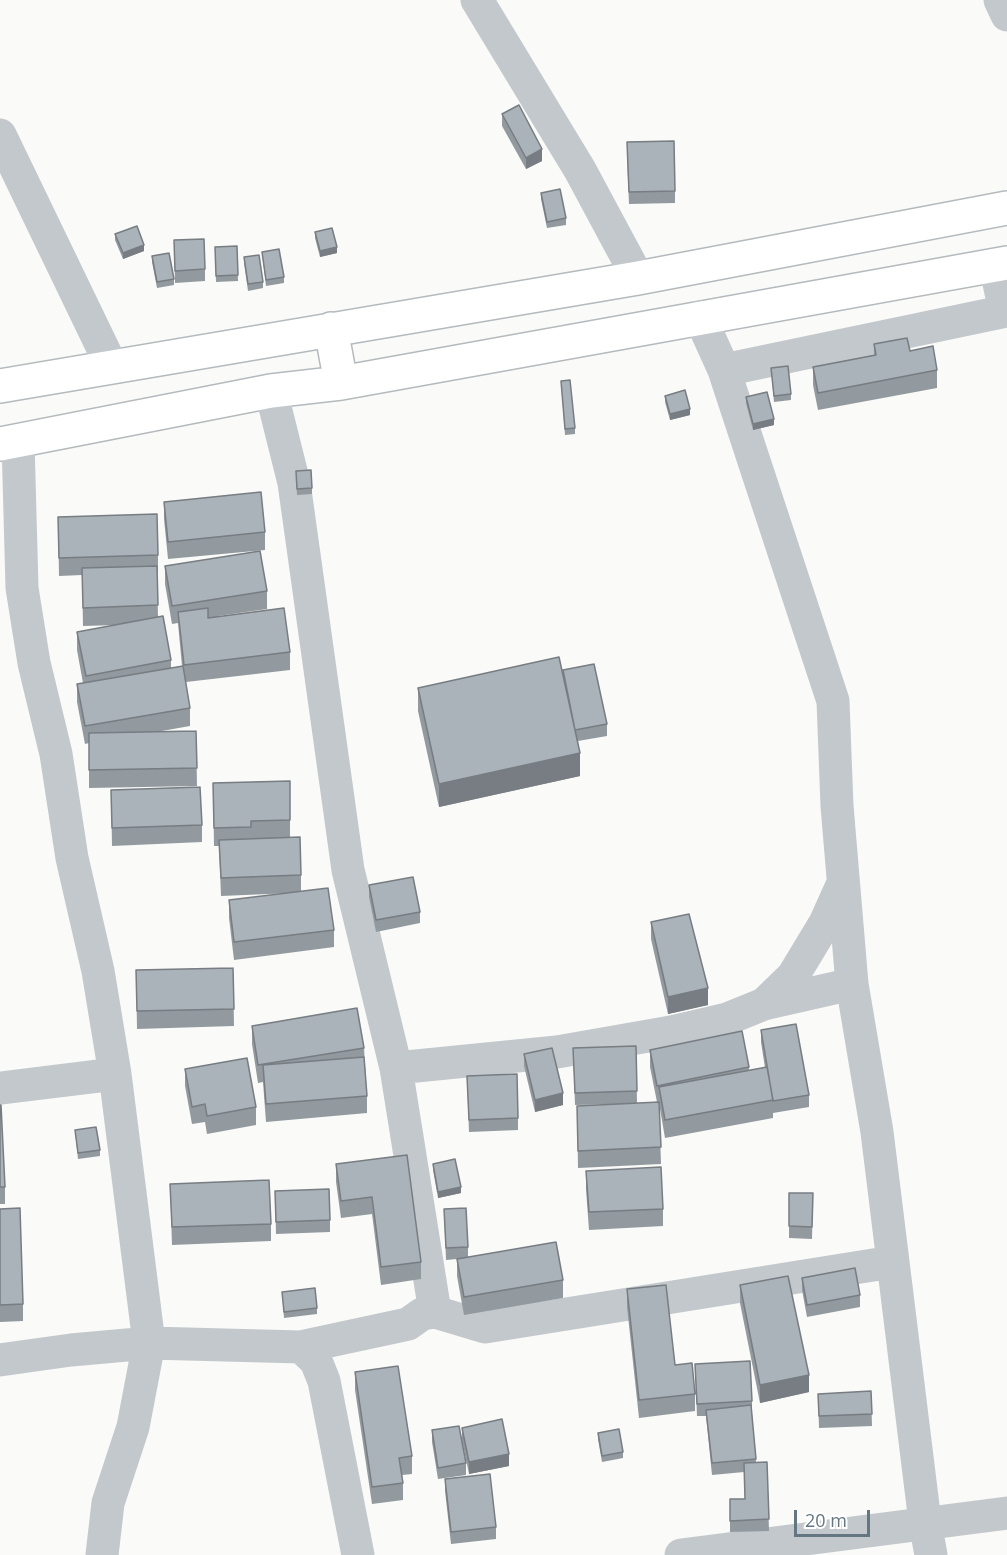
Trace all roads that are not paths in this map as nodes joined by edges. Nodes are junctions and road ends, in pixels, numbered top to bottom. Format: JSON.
{"nodes":[{"id":1,"x":477,"y":0,"type":"edge"},
{"id":2,"x":999,"y":0,"type":"edge"},
{"id":3,"x":1007,"y":15,"type":"edge"},
{"id":4,"x":0,"y":135,"type":"edge"},
{"id":5,"x":1007,"y":208,"type":"edge"},
{"id":6,"x":1001,"y":264,"type":"edge"},
{"id":7,"x":638,"y":278,"type":"junction"},
{"id":8,"x":1006,"y":311,"type":"edge"},
{"id":9,"x":700,"y":317,"type":"junction"},
{"id":10,"x":331,"y":329,"type":"junction"},
{"id":11,"x":111,"y":365,"type":"junction"},
{"id":12,"x":724,"y":370,"type":"junction"},
{"id":13,"x":341,"y":382,"type":"junction"},
{"id":14,"x":0,"y":386,"type":"edge"},
{"id":15,"x":272,"y":391,"type":"junction"},
{"id":16,"x":9,"y":443,"type":"edge"},
{"id":17,"x":843,"y":882,"type":"junction"},
{"id":18,"x":852,"y":984,"type":"junction"},
{"id":19,"x":764,"y":1004,"type":"junction"},
{"id":20,"x":396,"y":1068,"type":"junction"},
{"id":21,"x":115,"y":1074,"type":"junction"},
{"id":22,"x":0,"y":1088,"type":"edge"},
{"id":23,"x":892,"y":1262,"type":"junction"},
{"id":24,"x":435,"y":1312,"type":"junction"},
{"id":25,"x":149,"y":1343,"type":"junction"},
{"id":26,"x":301,"y":1347,"type":"junction"},
{"id":27,"x":0,"y":1360,"type":"edge"},
{"id":28,"x":1007,"y":1513,"type":"edge"},
{"id":29,"x":925,"y":1522,"type":"junction"},
{"id":30,"x":102,"y":1555,"type":"edge"},
{"id":31,"x":358,"y":1555,"type":"edge"},
{"id":32,"x":681,"y":1555,"type":"edge"},
{"id":33,"x":931,"y":1555,"type":"edge"}],
"edges":[{"from":1,"to":7,"type":"street"},
{"from":2,"to":3,"type":"street"},
{"from":4,"to":11,"type":"street"},
{"from":5,"to":7,"type":"main road"},
{"from":6,"to":8,"type":"street"},
{"from":6,"to":9,"type":"main road"},
{"from":7,"to":10,"type":"main road"},
{"from":8,"to":12,"type":"street"},
{"from":9,"to":12,"type":"street"},
{"from":9,"to":13,"type":"main road"},
{"from":10,"to":11,"type":"main road"},
{"from":10,"to":13,"type":"main road"},
{"from":11,"to":14,"type":"main road"},
{"from":12,"to":17,"type":"street"},
{"from":13,"to":15,"type":"main road"},
{"from":15,"to":16,"type":"main road"},
{"from":15,"to":20,"type":"street"},
{"from":16,"to":21,"type":"street"},
{"from":17,"to":18,"type":"street"},
{"from":17,"to":19,"type":"street"},
{"from":18,"to":19,"type":"street"},
{"from":18,"to":23,"type":"street"},
{"from":19,"to":20,"type":"street"},
{"from":20,"to":24,"type":"street"},
{"from":21,"to":22,"type":"street"},
{"from":21,"to":25,"type":"street"},
{"from":23,"to":24,"type":"street"},
{"from":23,"to":29,"type":"street"},
{"from":24,"to":26,"type":"street"},
{"from":25,"to":26,"type":"street"},
{"from":25,"to":27,"type":"street"},
{"from":25,"to":30,"type":"street"},
{"from":26,"to":31,"type":"street"},
{"from":28,"to":29,"type":"street"},
{"from":29,"to":32,"type":"street"},
{"from":29,"to":33,"type":"street"}]}
